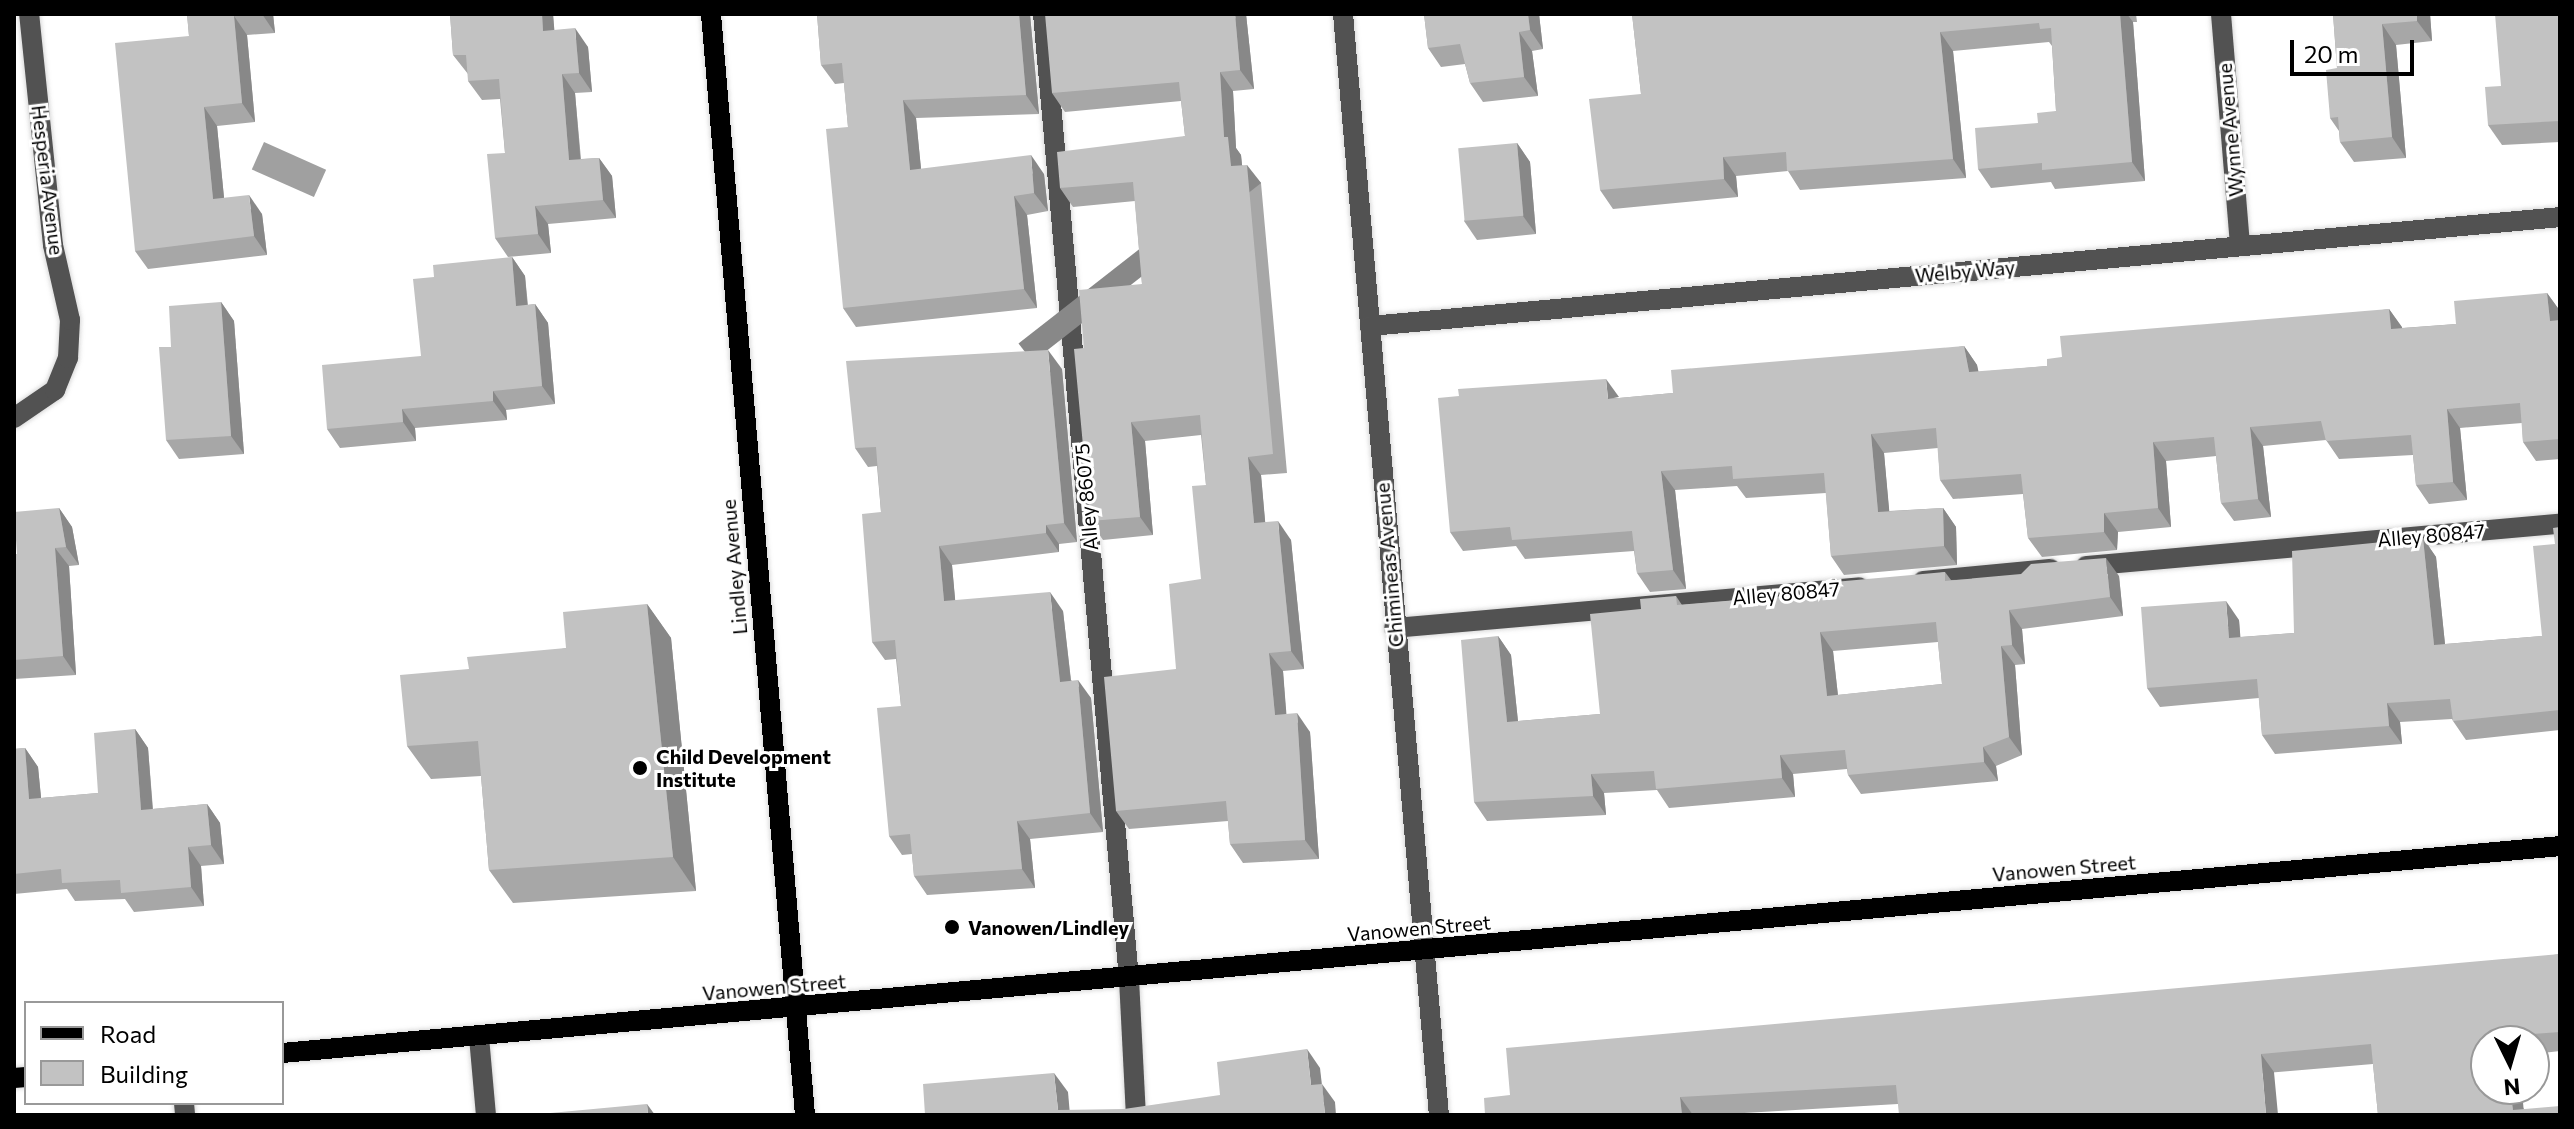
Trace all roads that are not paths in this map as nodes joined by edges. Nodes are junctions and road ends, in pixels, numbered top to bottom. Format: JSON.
{"nodes":[{"id":1,"x":29,"y":14,"type":"edge"},
{"id":2,"x":711,"y":14,"type":"edge"},
{"id":3,"x":1043,"y":14,"type":"edge"},
{"id":4,"x":1343,"y":14,"type":"edge"},
{"id":5,"x":2221,"y":14,"type":"edge"},
{"id":6,"x":2560,"y":217,"type":"edge"},
{"id":7,"x":2240,"y":245,"type":"junction"},
{"id":8,"x":1370,"y":326,"type":"junction"},
{"id":9,"x":14,"y":418,"type":"edge"},
{"id":10,"x":2560,"y":524,"type":"edge"},
{"id":11,"x":1394,"y":628,"type":"junction"},
{"id":12,"x":2560,"y":846,"type":"edge"},
{"id":13,"x":1425,"y":952,"type":"junction"},
{"id":14,"x":1129,"y":979,"type":"junction"},
{"id":15,"x":797,"y":1008,"type":"junction"},
{"id":16,"x":479,"y":1037,"type":"junction"},
{"id":17,"x":284,"y":1053,"type":"edge"},
{"id":18,"x":486,"y":1115,"type":"edge"},
{"id":19,"x":805,"y":1115,"type":"edge"},
{"id":20,"x":1136,"y":1115,"type":"edge"},
{"id":21,"x":1439,"y":1115,"type":"edge"}],
"edges":[{"from":1,"to":9,"type":"street","name":"Hesperia Avenue"},
{"from":2,"to":15,"type":"main road","name":"Lindley Avenue"},
{"from":3,"to":14,"type":"street","name":"Alley 86075"},
{"from":4,"to":8,"type":"street","name":"Chimineas Avenue"},
{"from":5,"to":7,"type":"street","name":"Wynne Avenue"},
{"from":6,"to":7,"type":"street","name":"Welby Way"},
{"from":7,"to":8,"type":"street","name":"Welby Way"},
{"from":8,"to":11,"type":"street","name":"Chimineas Avenue"},
{"from":10,"to":11,"type":"street","name":"Alley 80847"},
{"from":11,"to":13,"type":"street","name":"Chimineas Avenue"},
{"from":12,"to":13,"type":"main road","name":"Vanowen Street"},
{"from":13,"to":14,"type":"main road","name":"Vanowen Street"},
{"from":13,"to":21,"type":"street","name":"Chimineas Avenue"},
{"from":14,"to":15,"type":"main road","name":"Vanowen Street"},
{"from":14,"to":20,"type":"street","name":"Alley 86075"},
{"from":15,"to":16,"type":"main road","name":"Vanowen Street"},
{"from":15,"to":19,"type":"main road","name":"Lindley Avenue"},
{"from":16,"to":17,"type":"main road","name":"Vanowen Street"},
{"from":16,"to":18,"type":"street"}]}
